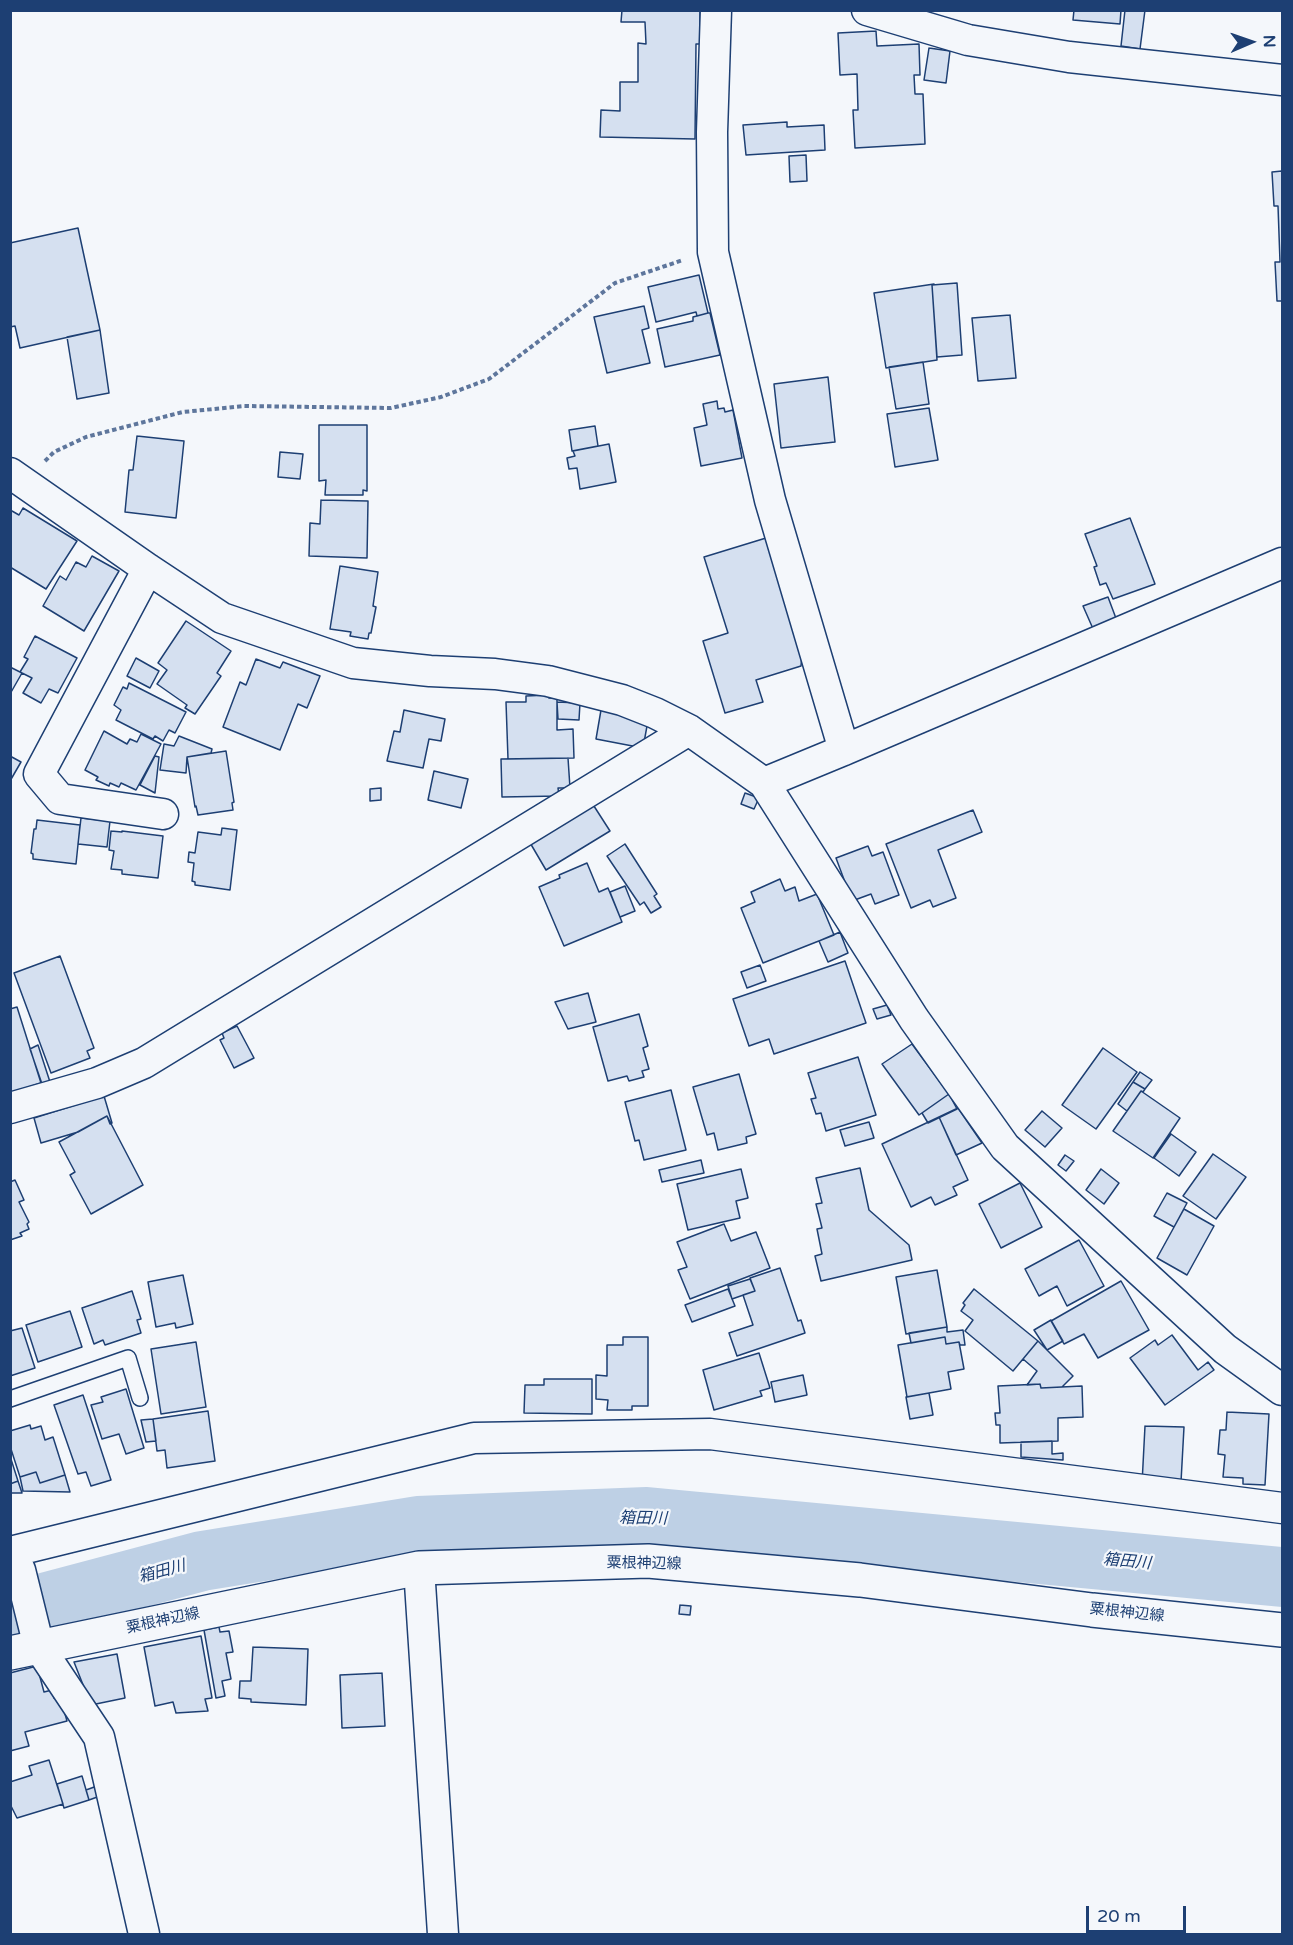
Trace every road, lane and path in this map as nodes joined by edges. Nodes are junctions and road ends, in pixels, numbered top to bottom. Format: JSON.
{"nodes":[{"id":1,"x":716,"y":10,"type":"edge"},
{"id":2,"x":867,"y":10,"type":"edge"},
{"id":3,"x":1282,"y":81,"type":"edge"},
{"id":4,"x":713,"y":252,"type":"junction"},
{"id":5,"x":16,"y":478,"type":"edge"},
{"id":6,"x":1282,"y":563,"type":"edge"},
{"id":7,"x":148,"y":569,"type":"junction"},
{"id":8,"x":689,"y":730,"type":"junction"},
{"id":9,"x":844,"y":750,"type":"junction"},
{"id":10,"x":764,"y":783,"type":"junction"},
{"id":11,"x":162,"y":814,"type":"dead end"},
{"id":12,"x":10,"y":1108,"type":"edge"},
{"id":13,"x":1282,"y":1390,"type":"edge"},
{"id":14,"x":140,"y":1398,"type":"dead end"},
{"id":15,"x":10,"y":1399,"type":"edge"},
{"id":16,"x":1282,"y":1508,"type":"edge"},
{"id":17,"x":14,"y":1561,"type":"edge"},
{"id":18,"x":419,"y":1568,"type":"junction"},
{"id":19,"x":1282,"y":1630,"type":"edge"},
{"id":20,"x":29,"y":1645,"type":"edge"},
{"id":21,"x":144,"y":1935,"type":"edge"},
{"id":22,"x":443,"y":1935,"type":"edge"}],
"edges":[{"from":1,"to":4,"type":"street"},
{"from":2,"to":3,"type":"street"},
{"from":4,"to":5,"type":"path"},
{"from":4,"to":9,"type":"street"},
{"from":5,"to":7,"type":"street"},
{"from":6,"to":9,"type":"street"},
{"from":7,"to":8,"type":"street"},
{"from":7,"to":11,"type":"street"},
{"from":8,"to":10,"type":"street"},
{"from":8,"to":12,"type":"street"},
{"from":9,"to":10,"type":"street"},
{"from":10,"to":13,"type":"street"},
{"from":14,"to":15,"type":"lane"},
{"from":16,"to":17,"type":"street"},
{"from":17,"to":20,"type":"street"},
{"from":18,"to":19,"type":"main road","name":"粟根神辺線"},
{"from":18,"to":20,"type":"main road","name":"粟根神辺線"},
{"from":18,"to":22,"type":"street"},
{"from":20,"to":21,"type":"street"}]}
